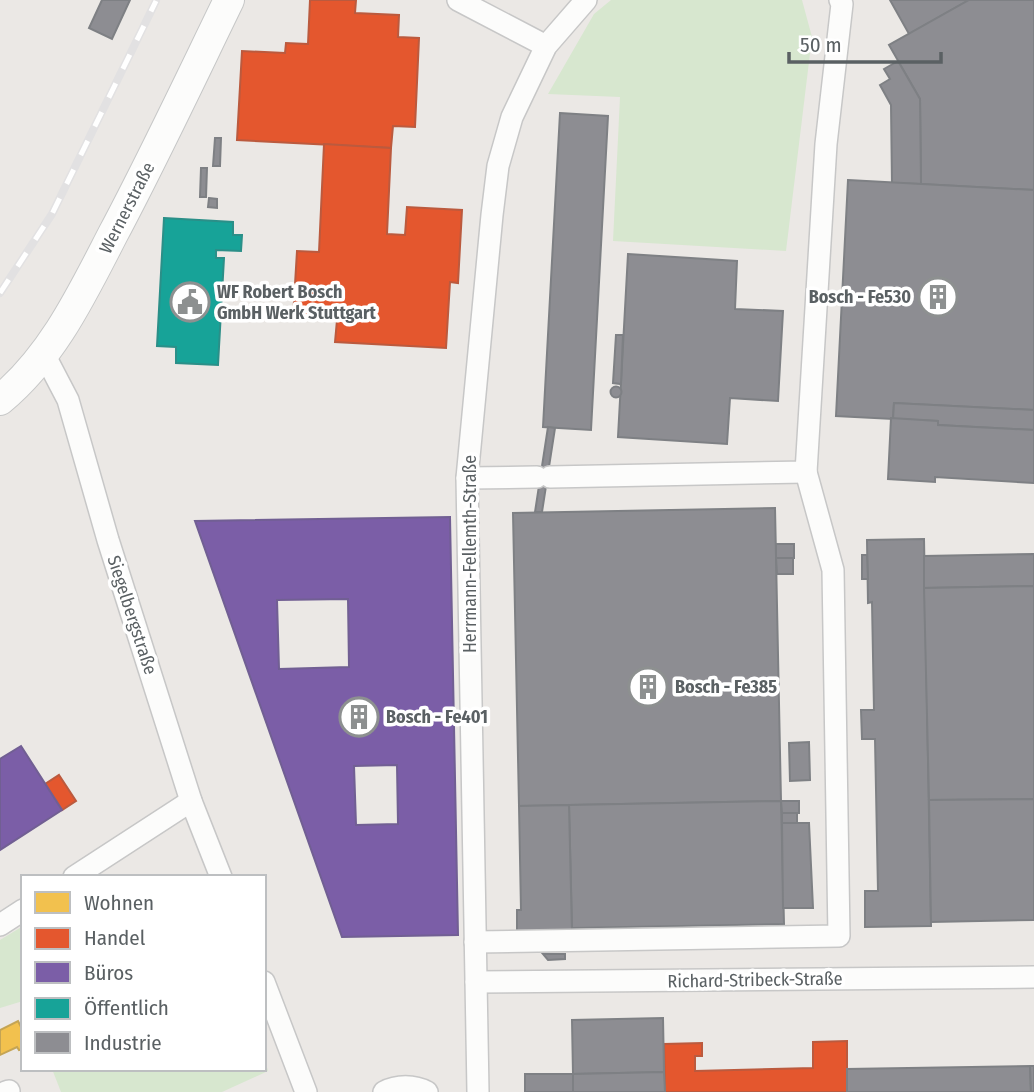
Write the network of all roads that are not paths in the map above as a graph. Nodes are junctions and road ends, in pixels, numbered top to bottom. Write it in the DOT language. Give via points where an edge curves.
graph roads {
  1 [pos="229,0"];
  2 [pos="458,0"];
  3 [pos="586,0"];
  4 [pos="840,0"];
  5 [pos="546,46"];
  6 [pos="44,354"];
  7 [pos="0,400"];
  8 [pos="806,472"];
  9 [pos="467,478"];
  10 [pos="191,801"];
  11 [pos="77,875"];
  12 [pos="220,875"];
  13 [pos="21,911"];
  14 [pos="0,925"];
  15 [pos="475,942"];
  16 [pos="1034,977"];
  17 [pos="476,982"];
  18 [pos="266,987"];
  19 [pos="306,1092"];
  20 [pos="384,1092"];
  21 [pos="427,1092"];
  22 [pos="478,1092"];
  1 -- 6 [label="main road, Wernerstraße" via="149,166 81,296"];
  2 -- 5 [label="street"];
  3 -- 5 [label="street, Herrmann-Fellemth-Straße"];
  4 -- 8 [label="street" via="826,144"];
  5 -- 9 [label="street, Herrmann-Fellemth-Straße" via="512,117 498,166"];
  6 -- 7 [label="main road, Wernerstraße"];
  6 -- 10 [label="street, Siegelbergstraße" via="68,400"];
  8 -- 9 [label="street"];
  8 -- 15 [label="street" via="834,570 839,936"];
  9 -- 15 [label="street, Herrmann-Fellemth-Straße"];
  10 -- 11 [label="street"];
  10 -- 12 [label="street, Siegelbergstraße"];
  13 -- 14 [label="street"];
  15 -- 17 [label="street, Herrmann-Fellemth-Straße"];
  16 -- 17 [label="street, Richard-Stribeck-Straße"];
  17 -- 22 [label="street, Herrmann-Fellemth-Straße"];
  18 -- 19 [label="street"];
  20 -- 21 [label="street" via="417,1087"];
}
